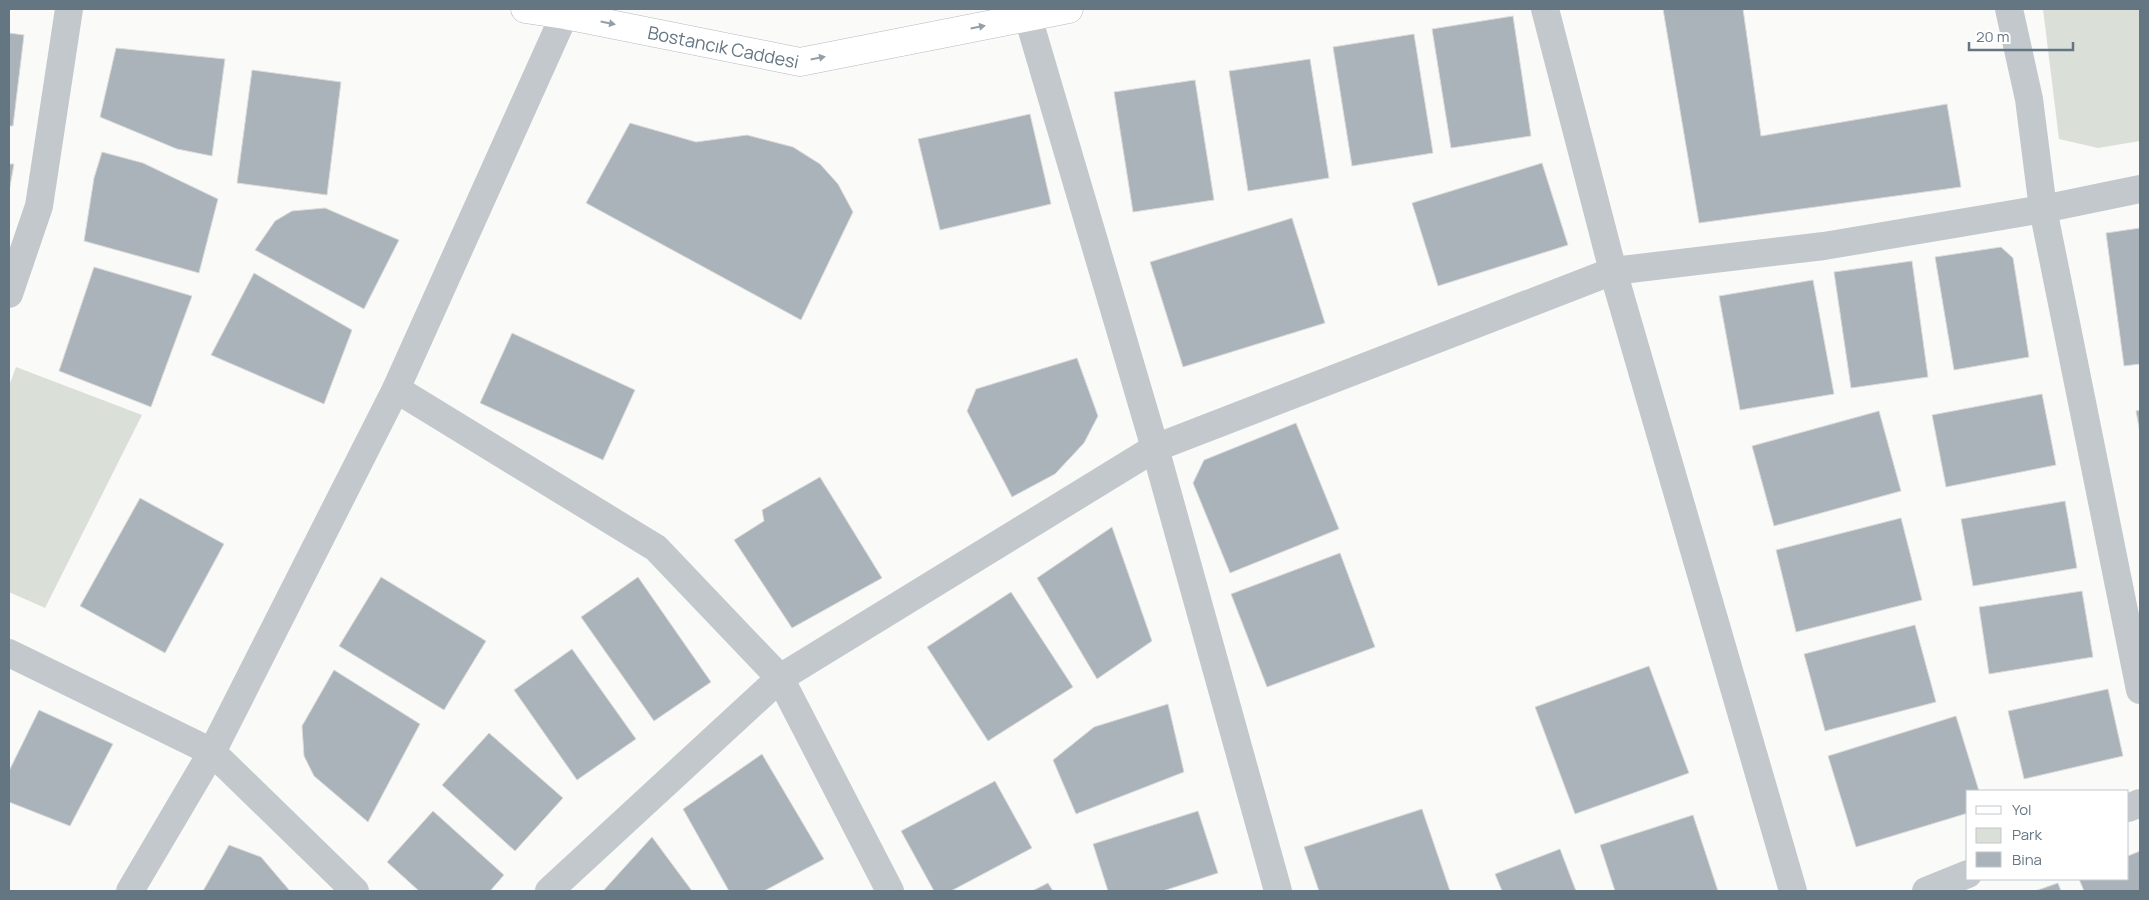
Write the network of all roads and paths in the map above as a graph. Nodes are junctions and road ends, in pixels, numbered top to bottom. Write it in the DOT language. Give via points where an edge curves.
graph roads {
  1 [pos="69,9"];
  2 [pos="525,9"];
  3 [pos="1069,9"];
  4 [pos="1545,9"];
  5 [pos="2009,9"];
  6 [pos="566,12"];
  7 [pos="1028,17"];
  8 [pos="2140,189"];
  9 [pos="2043,209"];
  10 [pos="1613,271"];
  11 [pos="9,294"];
  12 [pos="396,389"];
  13 [pos="1155,448"];
  14 [pos="9,653"];
  15 [pos="780,678"];
  16 [pos="2140,690"];
  17 [pos="212,752"];
  18 [pos="1966,875"];
  19 [pos="130,891"];
  20 [pos="355,891"];
  21 [pos="549,891"];
  22 [pos="890,891"];
  23 [pos="1278,891"];
  24 [pos="1793,891"];
  25 [pos="1926,891"];
  1 -- 11 [label="street" via="39,206"];
  2 -- 6 [label="main road, Bostancık Caddesi"];
  3 -- 7 [label="main road, Bostancık Caddesi"];
  4 -- 10 [label="street"];
  5 -- 9 [label="street" via="2029,99"];
  6 -- 7 [label="main road, Bostancık Caddesi, one-way" via="800,62"];
  6 -- 12 [label="street"];
  7 -- 13 [label="street"];
  8 -- 9 [label="street"];
  9 -- 10 [label="street" via="1824,246"];
  9 -- 16 [label="street"];
  10 -- 13 [label="street"];
  10 -- 24 [label="street"];
  12 -- 15 [label="street" via="656,548"];
  12 -- 17 [label="street"];
  13 -- 15 [label="street"];
  13 -- 23 [label="street"];
  14 -- 17 [label="street"];
  15 -- 21 [label="street"];
  15 -- 22 [label="street"];
  17 -- 19 [label="street"];
  17 -- 20 [label="street"];
  18 -- 25 [label="street"];
}
